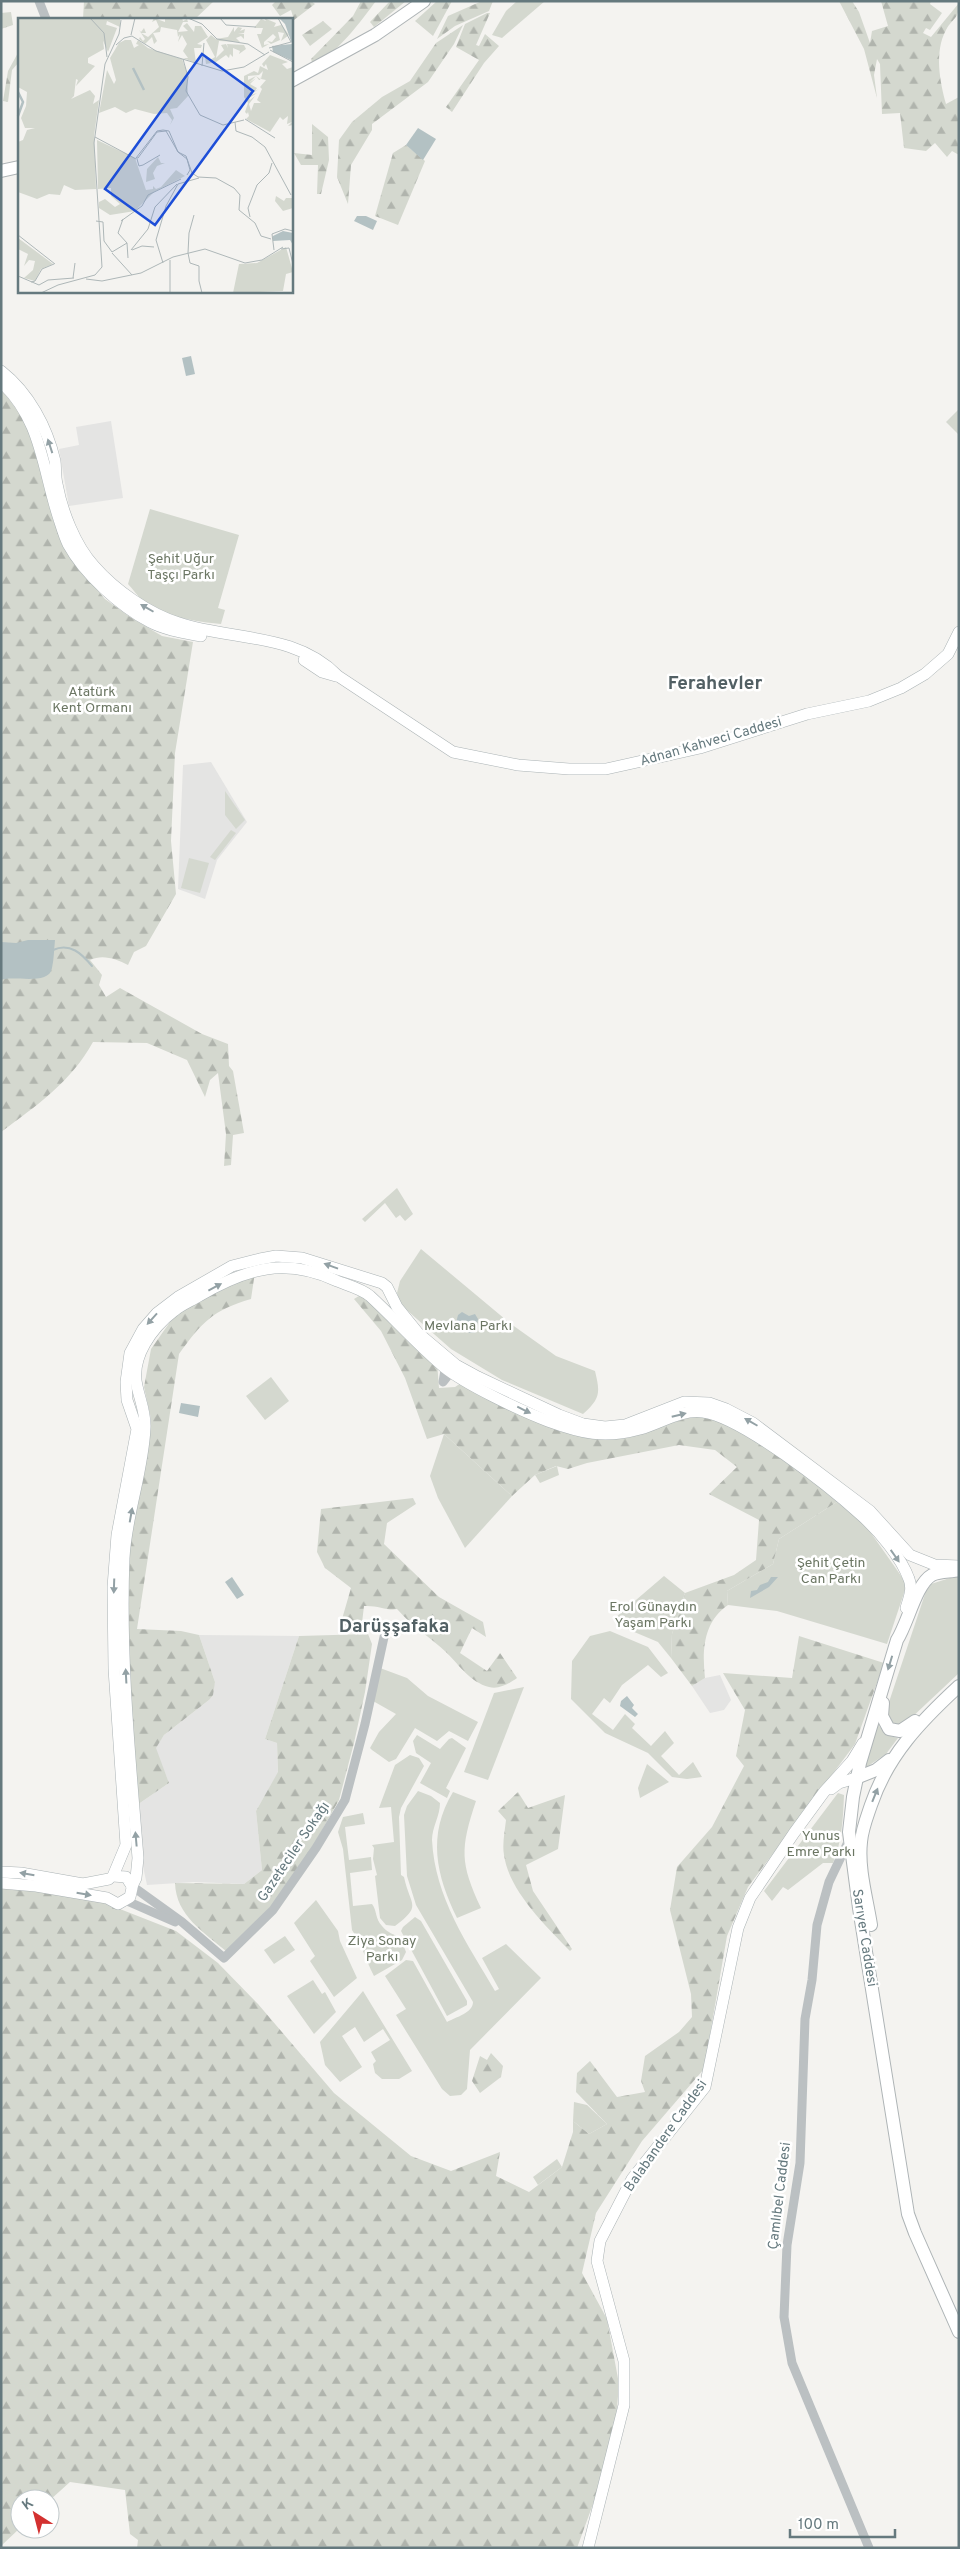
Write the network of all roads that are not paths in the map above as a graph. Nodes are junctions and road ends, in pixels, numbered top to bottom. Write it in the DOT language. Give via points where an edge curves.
graph roads {
  1 [pos="39,1"];
  2 [pos="424,1"];
  3 [pos="46,18"];
  4 [pos="292,80"];
  5 [pos="18,160"];
  6 [pos="1,163"];
  7 [pos="18,167"];
  8 [pos="1,171"];
  9 [pos="1,371"];
  10 [pos="1,382"];
  11 [pos="959,632"];
  12 [pos="338,676"];
  13 [pos="376,1283"];
  14 [pos="389,1293"];
  15 [pos="371,1298"];
  16 [pos="450,1366"];
  17 [pos="464,1379"];
  18 [pos="959,1566"];
  19 [pos="959,1570"];
  20 [pos="386,1628"];
  21 [pos="897,1640"];
  22 [pos="883,1686"];
  23 [pos="959,1686"];
  24 [pos="937,1707"];
  25 [pos="868,1736"];
  26 [pos="896,1752"];
  27 [pos="856,1778"];
  28 [pos="835,1786"];
  29 [pos="853,1797"];
  30 [pos="821,1798"];
  31 [pos="855,1839"];
  32 [pos="852,1855"];
  33 [pos="1,1872"];
  34 [pos="834,1873"];
  35 [pos="111,1878"];
  36 [pos="1,1883"];
  37 [pos="132,1887"];
  38 [pos="107,1898"];
  39 [pos="127,1901"];
  40 [pos="187,1927"];
  41 [pos="909,2194"];
  42 [pos="959,2310"];
  43 [pos="959,2332"];
  44 [pos="588,2548"];
  45 [pos="869,2548"];
  1 -- 3 [label="street"];
  2 -- 4 [label="main road" via="374,35"];
  5 -- 6 [label="main road"];
  7 -- 8 [label="main road"];
  12 -- 9 [label="main road, Adnan Kahveci Caddesi, one-way" via="326,664 289,644 178,623 130,597 94,566 66,515 44,429 28,399"];
  10 -- 12 [label="main road, Adnan Kahveci Caddesi" via="15,395 36,430 68,544 86,569 110,592 152,623 192,634 272,647 293,653 322,672"];
  11 -- 12 [label="main road, Adnan Kahveci Caddesi" via="948,654 925,674 869,701 807,714 692,750 606,769 524,765 453,752"];
  13 -- 14 [label="main road" via="385,1285"];
  13 -- 15 [label="main road" via="370,1289"];
  13 -- 35 [label="main road, one-way" via="302,1258 276,1256 232,1266 191,1289 158,1313 143,1329 130,1353 127,1400 137,1428 118,1536 113,1587 114,1669 126,1844"];
  14 -- 15 [label="main road" via="385,1301 378,1303"];
  14 -- 16 [label="main road" via="407,1321"];
  15 -- 16 [label="main road"];
  37 -- 15 [label="main road, one-way" via="138,1858 124,1648 124,1554 146,1424 135,1380 142,1348 174,1311 246,1272 276,1267 308,1270"];
  16 -- 17 [label="main road"];
  16 -- 17 [label="street" via="443,1382"];
  18 -- 16 [label="main road, one-way" via="935,1565 910,1555 870,1511 753,1422 726,1409 709,1403 684,1402 625,1425 583,1424"];
  17 -- 21 [label="main road, one-way" via="541,1418 582,1433 606,1435 641,1429 673,1416 706,1412 765,1441 861,1516 894,1554 911,1586"];
  19 -- 21 [label="main road, Sarıyer Caddesi" via="932,1575 923,1584"];
  20 -- 40 [label="street, Gazeteciler Sokağı" via="345,1800 316,1848 273,1910 224,1958"];
  21 -- 22 [label="main road, Sarıyer Caddesi, one-way"];
  22 -- 24 [label="main road" via="882,1716 886,1726 894,1731 906,1729"];
  22 -- 25 [label="main road, Sarıyer Caddesi"];
  23 -- 24 [label="main road, Sarıyer Caddesi"];
  24 -- 26 [label="main road, Sarıyer Caddesi"];
  25 -- 27 [label="main road, Sarıyer Caddesi"];
  25 -- 30 [label="main road"];
  26 -- 27 [label="main road" via="876,1770"];
  31 -- 26 [label="main road, Sarıyer Caddesi, one-way"];
  27 -- 28 [label="main road"];
  27 -- 29 [label="main road, Sarıyer Caddesi"];
  28 -- 29 [label="main road"];
  28 -- 30 [label="main road"];
  29 -- 31 [label="main road, Sarıyer Caddesi"];
  30 -- 44 [label="main road, Balabandere Caddesi" via="768,1871 744,1911 705,2087 632,2179 600,2241 597,2261 624,2361 624,2405"];
  31 -- 32 [label="main road"];
  31 -- 34 [label="street, Çamlıbel Caddesi"];
  31 -- 41 [label="main road, Sarıyer Caddesi"];
  32 -- 34 [label="street"];
  32 -- 41 [label="main road, Sarıyer Caddesi"];
  35 -- 33 [label="main road, one-way" via="83,1884"];
  34 -- 45 [label="street, Çamlıbel Caddesi" via="817,1925 805,2019 800,2163 787,2245 784,2317 792,2363"];
  35 -- 37 [label="main road" via="126,1877"];
  35 -- 38 [label="main road" via="104,1890"];
  36 -- 38 [label="main road, one-way"];
  37 -- 39 [label="main road"];
  37 -- 40 [label="street"];
  38 -- 39 [label="main road" via="118,1904"];
  39 -- 40 [label="street"];
  41 -- 42 [label="main road, Sarıyer Caddesi"];
  41 -- 43 [label="main road, Sarıyer Caddesi" via="915,2233"];
}
